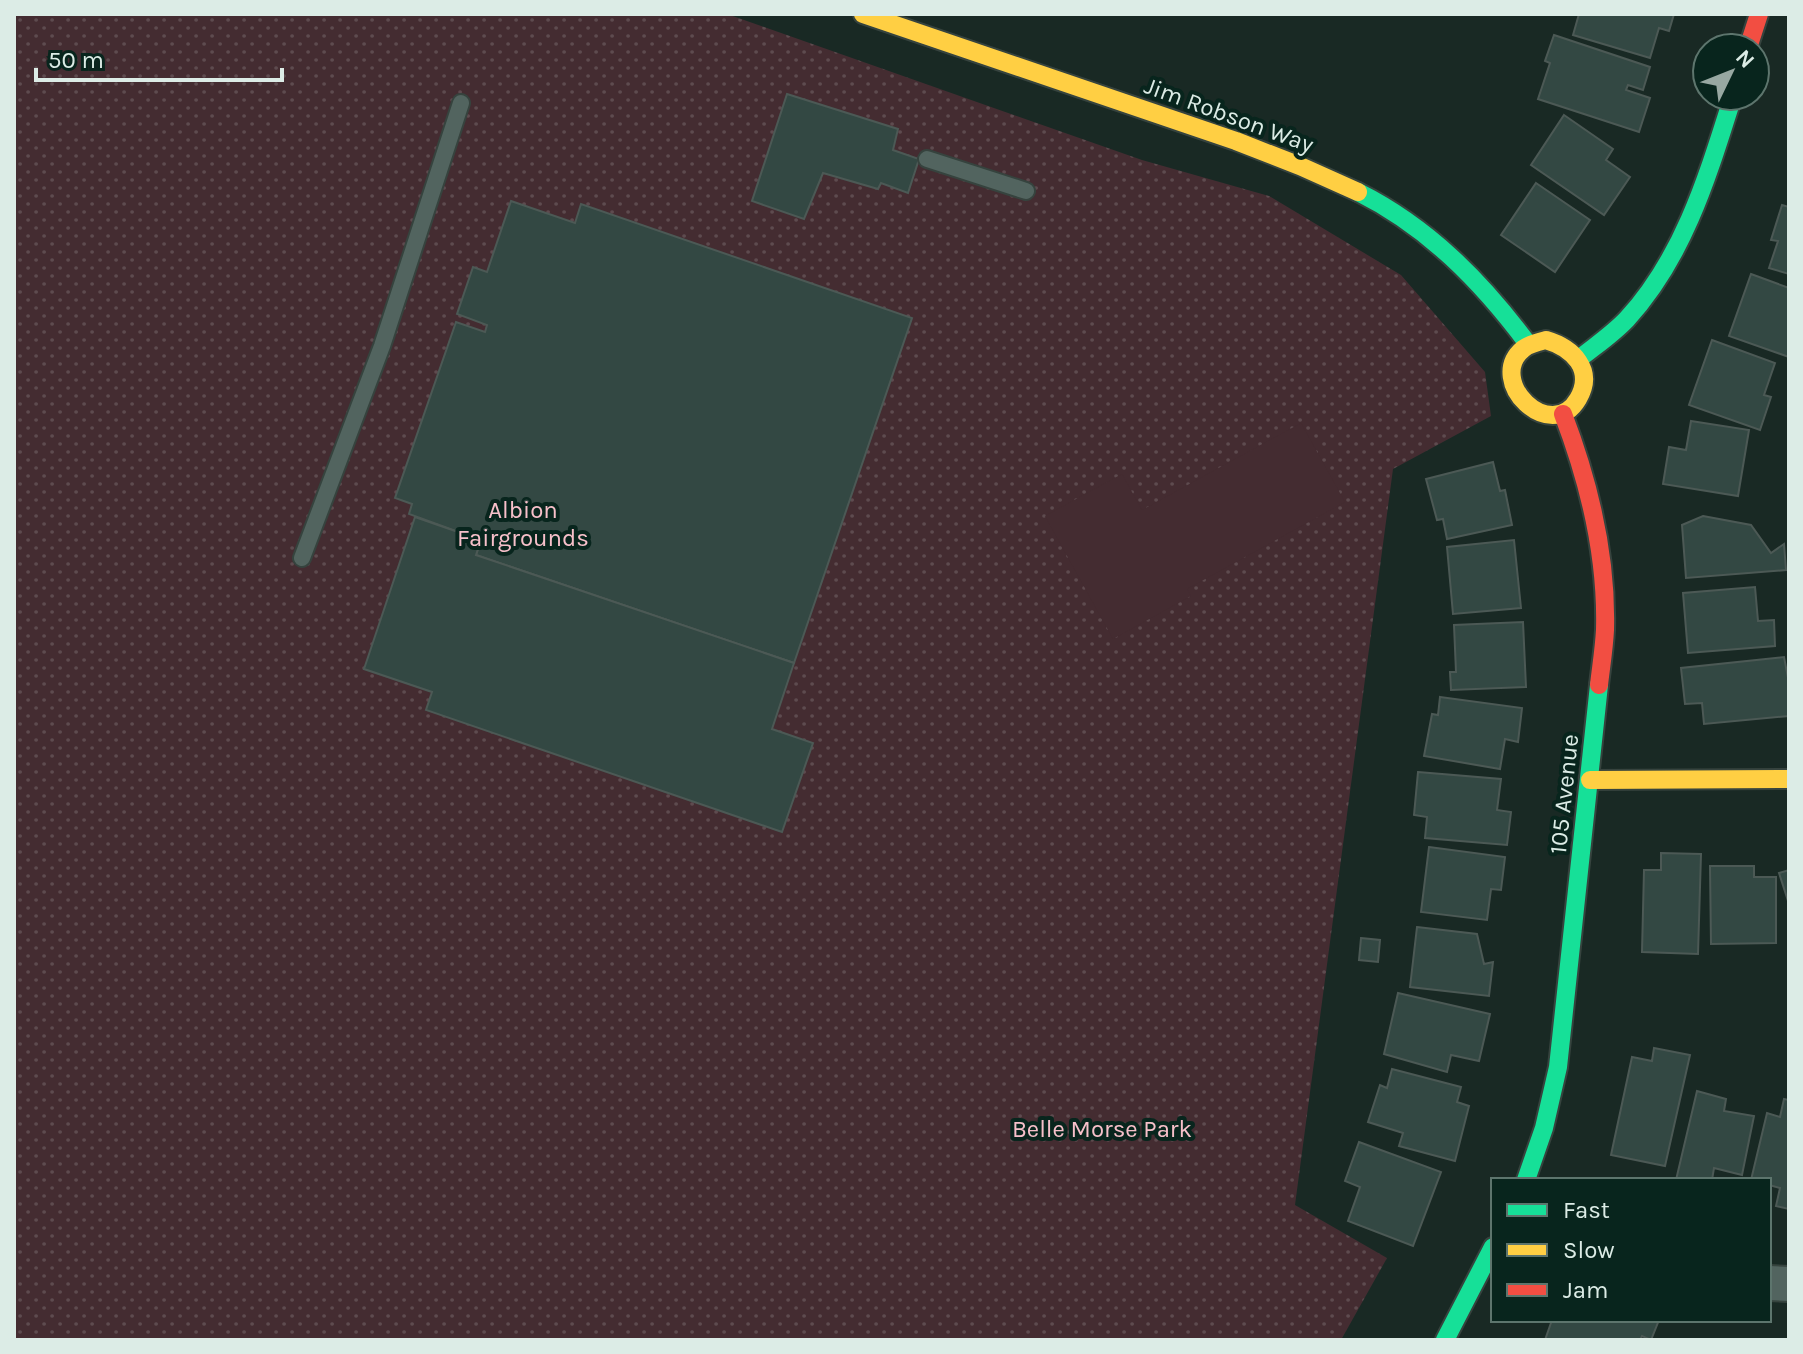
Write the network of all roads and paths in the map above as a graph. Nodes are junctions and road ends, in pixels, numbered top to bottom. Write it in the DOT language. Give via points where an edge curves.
graph roads {
  1 [pos="863,14"];
  2 [pos="461,103"];
  3 [pos="1728,112"];
  4 [pos="927,159"];
  5 [pos="1026,191"];
  6 [pos="1528,344"];
  7 [pos="1579,359"];
  8 [pos="1563,414"];
  9 [pos="302,558"];
  10 [pos="1789,779"];
  11 [pos="1590,780"];
  12 [pos="1527,1178"];
  13 [pos="1491,1251"];
  14 [pos="1445,1340"];
  1 -- 6 [label="street, Jim Robson Way" via="1246,145 1350,188 1420,230 1462,265"];
  2 -- 9 [label="lane" via="382,346"];
  3 -- 7 [label="street" via="1696,207 1669,257 1630,316"];
  4 -- 5 [label="lane"];
  6 -- 7 [label="street" via="1555,342"];
  6 -- 8 [label="street" via="1514,357 1511,370 1520,400 1544,415"];
  7 -- 8 [label="street" via="1582,391"];
  8 -- 11 [label="street, 105 Avenue" via="1589,493 1603,583 1604,650"];
  10 -- 11 [label="street"];
  11 -- 12 [label="street, 105 Avenue" via="1558,1067"];
  13 -- 14 [label="street"];
}
